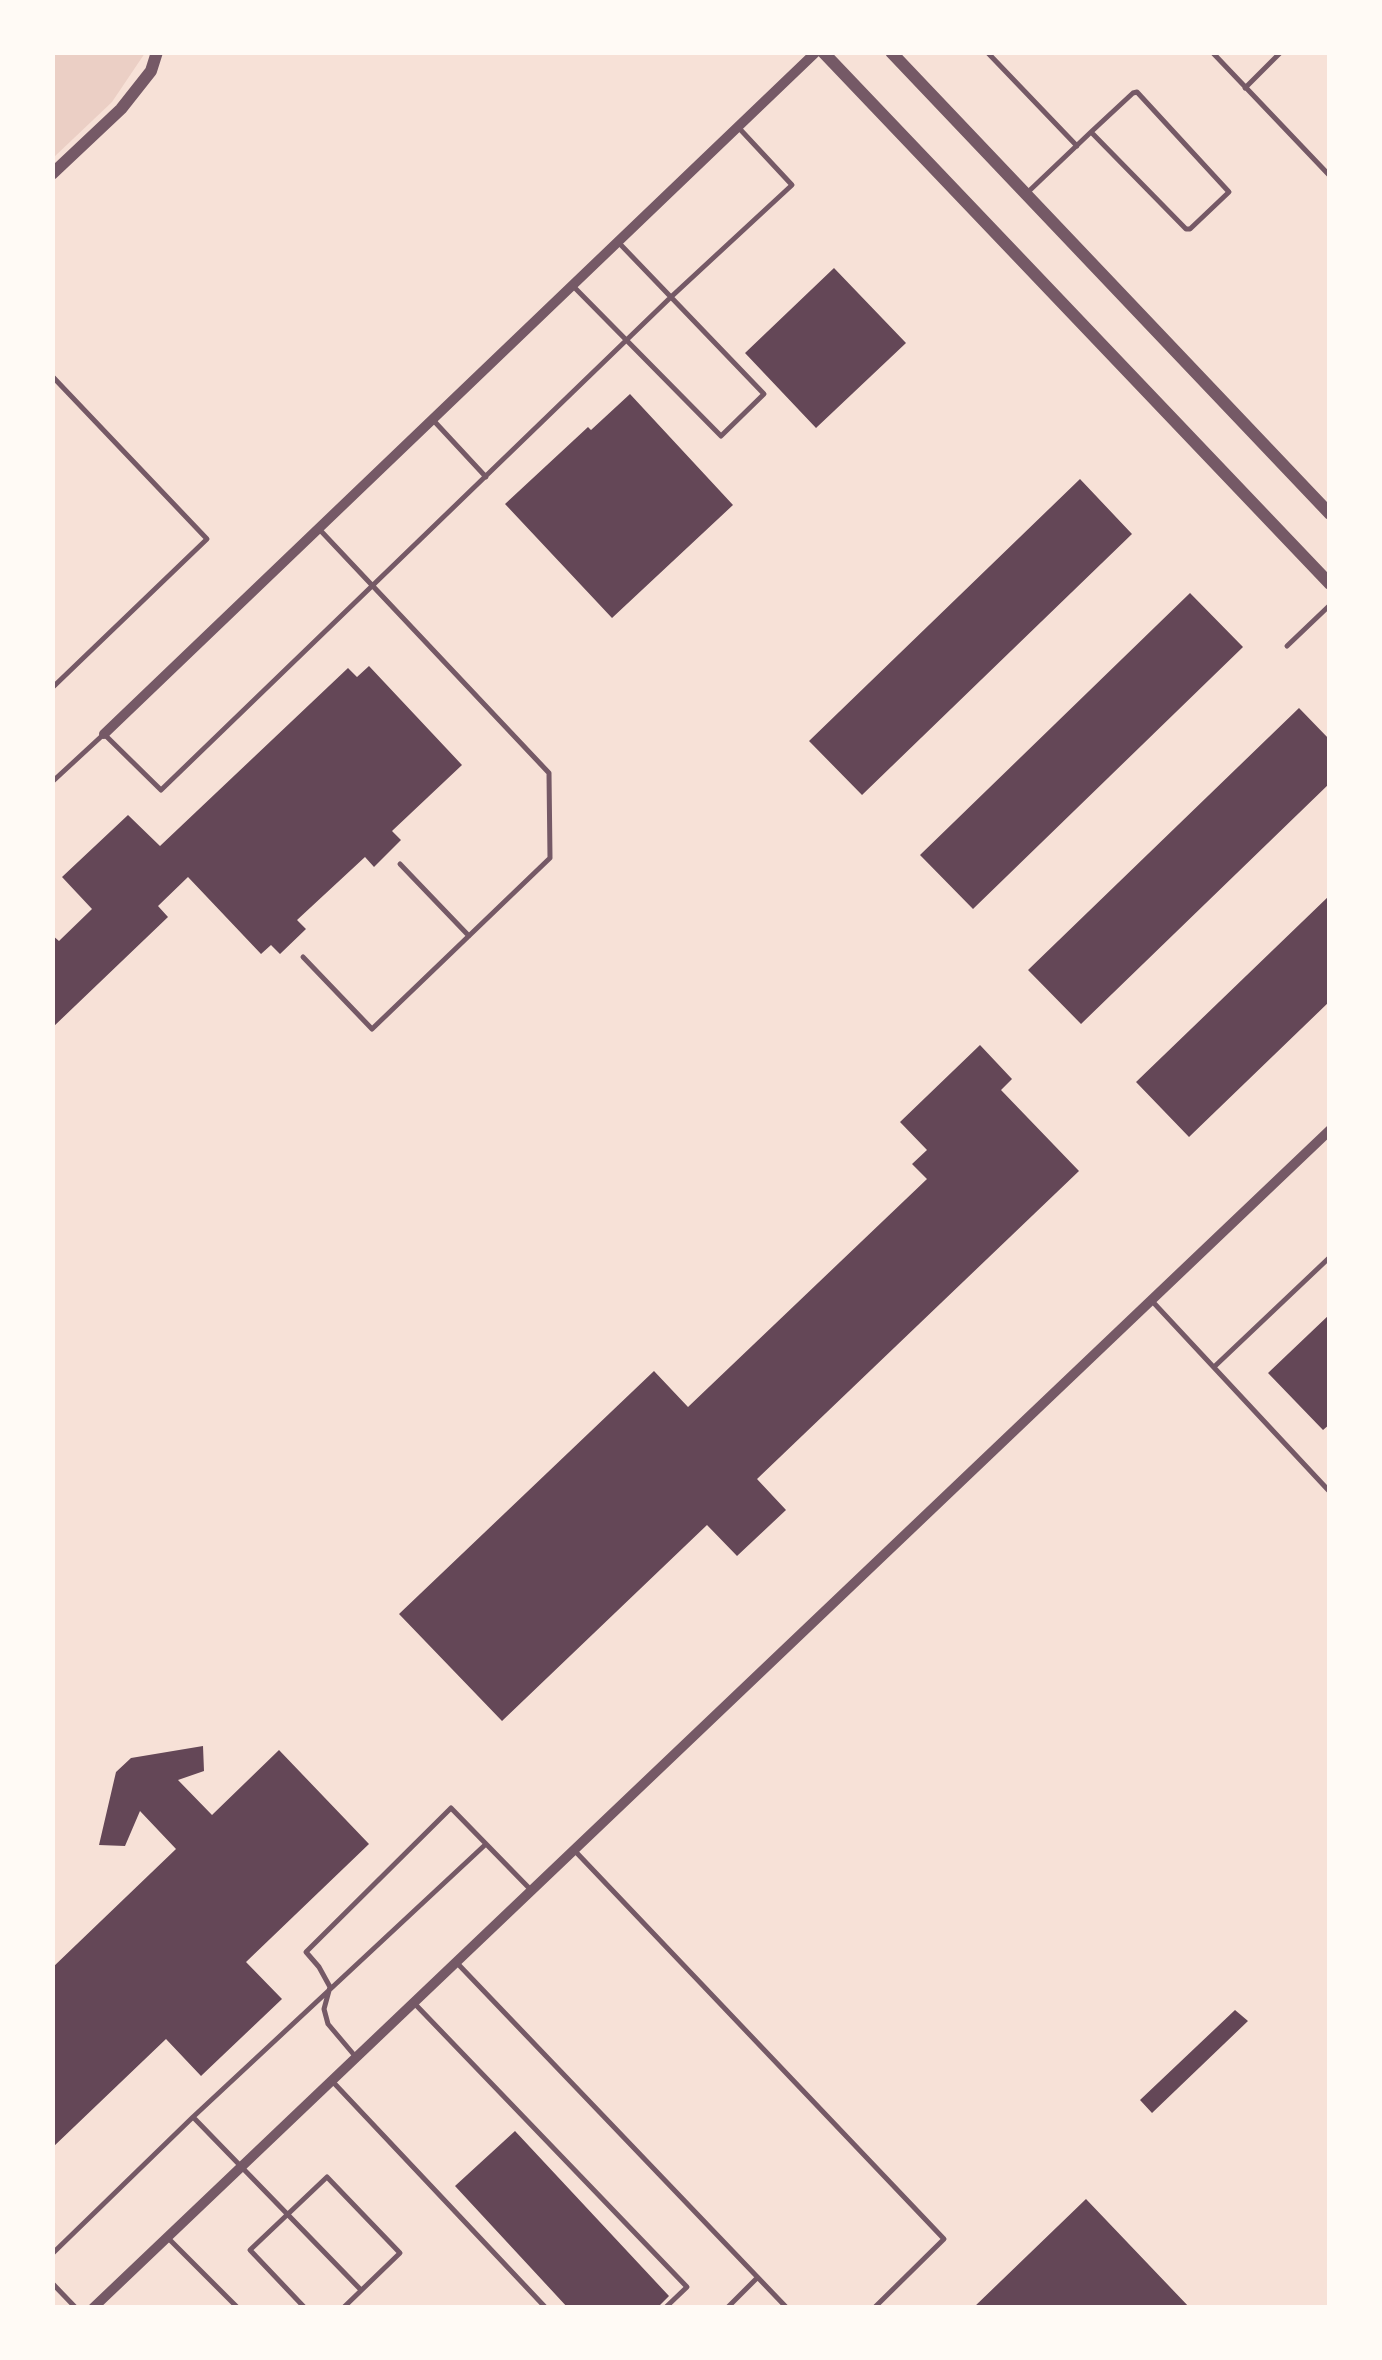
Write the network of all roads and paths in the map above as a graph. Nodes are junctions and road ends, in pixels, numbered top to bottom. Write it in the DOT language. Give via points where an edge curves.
graph roads {
  1 [pos="158,52"];
  2 [pos="820,52"];
  3 [pos="891,52"];
  4 [pos="987,52"];
  5 [pos="1212,52"];
  6 [pos="1281,52"];
  7 [pos="1245,88"];
  8 [pos="738,127"];
  9 [pos="1090,132"];
  10 [pos="1077,146"];
  11 [pos="52,174"];
  12 [pos="1330,176"];
  13 [pos="1026,194"];
  14 [pos="618,242"];
  15 [pos="572,286"];
  16 [pos="671,297"];
  17 [pos="627,340"];
  18 [pos="52,376"];
  19 [pos="432,419"];
  20 [pos="486,477"];
  21 [pos="1330,514"];
  22 [pos="318,528"];
  23 [pos="1330,584"];
  24 [pos="374,585"];
  25 [pos="1330,605"];
  26 [pos="1288,646"];
  27 [pos="52,688"];
  28 [pos="104,734"];
  29 [pos="52,782"];
  30 [pos="400,864"];
  31 [pos="469,936"];
  32 [pos="303,957"];
  33 [pos="1330,1130"];
  34 [pos="1330,1256"];
  35 [pos="1150,1298"];
  36 [pos="1214,1368"];
  37 [pos="1328,1488"];
  38 [pos="486,1844"];
  39 [pos="573,1848"];
  40 [pos="530,1889"];
  41 [pos="456,1960"];
  42 [pos="330,1987"];
  43 [pos="412,2002"];
  44 [pos="355,2056"];
  45 [pos="331,2080"];
  46 [pos="193,2116"];
  47 [pos="240,2166"];
  48 [pos="287,2214"];
  49 [pos="166,2236"];
  50 [pos="52,2254"];
  51 [pos="758,2278"];
  52 [pos="52,2283"];
  53 [pos="361,2290"];
  54 [pos="76,2308"];
  55 [pos="93,2308"];
  56 [pos="238,2308"];
  57 [pos="305,2308"];
  58 [pos="343,2308"];
  59 [pos="546,2308"];
  60 [pos="665,2308"];
  61 [pos="727,2308"];
  62 [pos="787,2308"];
  63 [pos="874,2308"];
  1 -- 11 [label="street" via="121,108"];
  2 -- 8 [label="street"];
  2 -- 23 [label="street"];
  3 -- 13 [label="street"];
  4 -- 10 [label="lane"];
  5 -- 7 [label="lane"];
  6 -- 7 [label="lane"];
  7 -- 12 [label="lane"];
  8 -- 14 [label="street"];
  8 -- 16 [label="lane" via="792,185"];
  9 -- 9 [label="lane" via="1138,92 1229,192 1186,228"];
  9 -- 10 [label="lane"];
  10 -- 13 [label="lane"];
  13 -- 21 [label="street"];
  14 -- 15 [label="street"];
  14 -- 16 [label="lane"];
  15 -- 17 [label="lane"];
  15 -- 19 [label="street"];
  16 -- 17 [label="lane"];
  16 -- 17 [label="lane" via="764,394 721,436"];
  17 -- 20 [label="lane"];
  18 -- 27 [label="lane" via="207,539"];
  19 -- 20 [label="lane"];
  19 -- 22 [label="street"];
  20 -- 24 [label="lane"];
  22 -- 24 [label="lane"];
  22 -- 28 [label="street"];
  24 -- 28 [label="lane" via="161,790"];
  24 -- 31 [label="lane" via="550,773 550,858"];
  25 -- 26 [label="lane"];
  28 -- 29 [label="lane"];
  30 -- 31 [label="lane"];
  31 -- 32 [label="lane" via="372,1030"];
  33 -- 35 [label="street"];
  34 -- 36 [label="lane"];
  35 -- 36 [label="lane"];
  35 -- 39 [label="street"];
  36 -- 37 [label="lane"];
  38 -- 40 [label="lane"];
  38 -- 42 [label="lane"];
  38 -- 42 [label="lane" via="451,1808 306,1952"];
  39 -- 40 [label="street"];
  39 -- 63 [label="lane" via="944,2239"];
  40 -- 41 [label="street"];
  41 -- 43 [label="street"];
  41 -- 51 [label="lane"];
  42 -- 44 [label="lane" via="328,2024"];
  42 -- 46 [label="lane"];
  43 -- 44 [label="street"];
  43 -- 60 [label="lane" via="687,2287"];
  44 -- 45 [label="street"];
  45 -- 47 [label="street"];
  45 -- 59 [label="lane"];
  46 -- 47 [label="lane"];
  46 -- 50 [label="lane"];
  47 -- 48 [label="lane"];
  47 -- 49 [label="street"];
  48 -- 53 [label="lane"];
  48 -- 53 [label="lane" via="327,2177 400,2253"];
  48 -- 57 [label="lane" via="250,2250"];
  49 -- 55 [label="street"];
  49 -- 56 [label="lane"];
  51 -- 61 [label="lane"];
  51 -- 62 [label="lane"];
  52 -- 54 [label="lane"];
  53 -- 58 [label="lane"];
}
